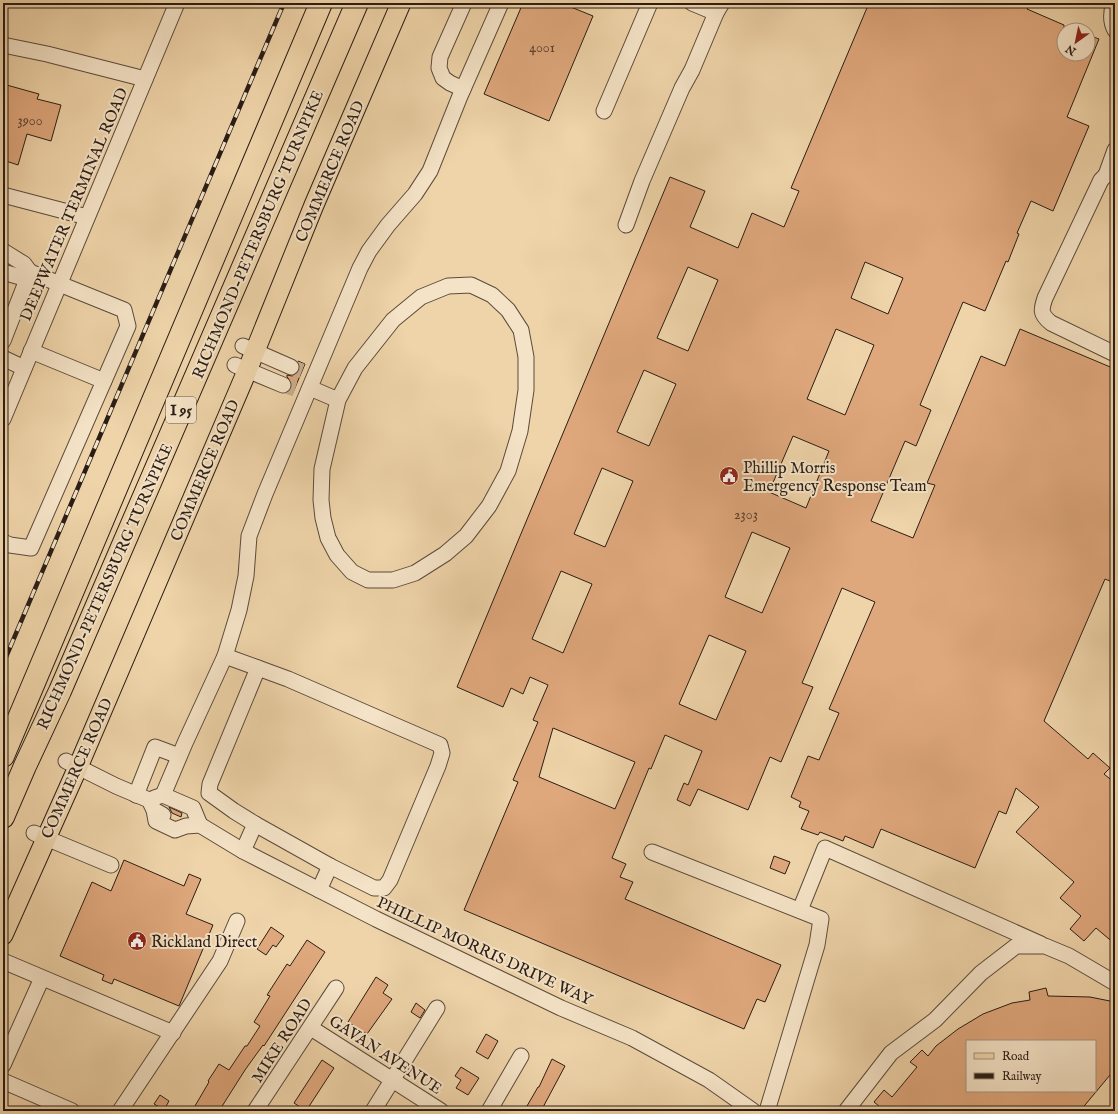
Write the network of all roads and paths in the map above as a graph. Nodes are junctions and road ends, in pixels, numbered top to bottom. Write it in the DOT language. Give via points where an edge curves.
graph roads {
  1 [pos="177,3"];
  2 [pos="322,3"];
  3 [pos="357,3"];
  4 [pos="387,3"];
  5 [pos="401,3"];
  6 [pos="464,3"];
  7 [pos="501,3"];
  8 [pos="650,3"];
  9 [pos="692,3"];
  10 [pos="1114,3"];
  11 [pos="719,8"];
  12 [pos="1115,30"];
  13 [pos="3,45"];
  14 [pos="145,79"];
  15 [pos="463,89"];
  16 [pos="604,112"];
  17 [pos="1115,150"];
  18 [pos="1110,174"];
  19 [pos="3,195"];
  20 [pos="87,218"];
  21 [pos="626,225"];
  22 [pos="3,251"];
  23 [pos="3,272"];
  24 [pos="29,276"];
  25 [pos="60,283"];
  26 [pos="3,341"];
  27 [pos="249,349"];
  28 [pos="31,351"];
  29 [pos="1115,354"];
  30 [pos="3,358"];
  31 [pos="24,368"];
  32 [pos="241,368"];
  33 [pos="104,381"];
  34 [pos="300,381"];
  35 [pos="338,400"];
  36 [pos="3,419"];
  37 [pos="3,542"];
  38 [pos="225,656"];
  39 [pos="258,668"];
  40 [pos="3,756"];
  41 [pos="179,756"];
  42 [pos="72,764"];
  43 [pos="151,800"];
  44 [pos="3,817"];
  45 [pos="255,824"];
  46 [pos="40,835"];
  47 [pos="243,851"];
  48 [pos="652,852"];
  49 [pos="111,865"];
  50 [pos="330,866"];
  51 [pos="319,890"];
  52 [pos="3,907"];
  53 [pos="800,910"];
  54 [pos="237,921"];
  55 [pos="3,935"];
  56 [pos="1045,946"];
  57 [pos="3,961"];
  58 [pos="42,978"];
  59 [pos="1115,983"];
  60 [pos="336,988"];
  61 [pos="438,1008"];
  62 [pos="311,1028"];
  63 [pos="173,1033"];
  64 [pos="520,1056"];
  65 [pos="3,1065"];
  66 [pos="393,1080"];
  67 [pos="3,1081"];
  68 [pos="72,1111"];
  69 [pos="120,1111"];
  70 [pos="255,1111"];
  71 [pos="373,1111"];
  72 [pos="441,1111"];
  73 [pos="490,1111"];
  74 [pos="753,1111"];
  75 [pos="766,1111"];
  76 [pos="846,1111"];
  1 -- 14 [label="street, DEEPWATER TERMINAL ROAD"];
  2 -- 40 [label="highway, RICHMOND-PETERSBURG TURNPIKE / I 95"];
  3 -- 44 [label="highway, RICHMOND-PETERSBURG TURNPIKE / I 95" via="60,691"];
  4 -- 27 [label="main road, COMMERCE ROAD" via="327,143"];
  5 -- 27 [label="main road, COMMERCE ROAD"];
  6 -- 15 [label="street" via="440,57 439,68 443,78"];
  7 -- 15 [label="street"];
  8 -- 16 [label="street"];
  9 -- 11 [label="street"];
  10 -- 12 [label="street" via="1111,10"];
  11 -- 21 [label="street" via="660,138"];
  13 -- 14 [label="street"];
  14 -- 20 [label="street, DEEPWATER TERMINAL ROAD"];
  15 -- 34 [label="street" via="430,170 415,194 369,251"];
  17 -- 18 [label="street"];
  18 -- 29 [label="street" via="1102,180 1042,309 1044,317 1051,323"];
  19 -- 20 [label="street"];
  20 -- 25 [label="street, DEEPWATER TERMINAL ROAD"];
  22 -- 24 [label="street" via="24,264"];
  23 -- 24 [label="street"];
  24 -- 25 [label="street"];
  24 -- 26 [label="street"];
  25 -- 28 [label="street, DEEPWATER TERMINAL ROAD"];
  25 -- 33 [label="street" via="124,310 128,326"];
  27 -- 32 [label="main road, COMMERCE ROAD"];
  27 -- 34 [label="street"];
  28 -- 31 [label="street, DEEPWATER TERMINAL ROAD"];
  28 -- 33 [label="street"];
  30 -- 31 [label="street"];
  31 -- 36 [label="street, DEEPWATER TERMINAL ROAD"];
  32 -- 34 [label="street"];
  32 -- 42 [label="main road, COMMERCE ROAD"];
  33 -- 37 [label="street" via="31,548"];
  34 -- 35 [label="street"];
  34 -- 38 [label="street" via="265,494 249,536 246,576"];
  35 -- 35 [label="street" via="322,469 321,500 328,538 336,555 352,572 368,580 393,580 415,573 445,554 466,536 489,506 508,471 520,431 526,390 526,358 521,330 508,310 492,295 471,284 448,286 421,297 393,320 355,368"];
  38 -- 39 [label="street"];
  38 -- 41 [label="street"];
  39 -- 45 [label="street" via="210,784 209,793"];
  39 -- 50 [label="street" via="440,745 442,753 438,766 390,880 384,888 374,888"];
  41 -- 43 [label="street"];
  41 -- 43 [label="street" via="155,747"];
  42 -- 43 [label="street, PHILLIP MORRIS DRIVE WAY"];
  42 -- 46 [label="main road, COMMERCE ROAD"];
  43 -- 47 [label="street, PHILLIP MORRIS DRIVE WAY"];
  45 -- 47 [label="street"];
  45 -- 50 [label="street"];
  46 -- 49 [label="street"];
  46 -- 52 [label="main road, COMMERCE ROAD"];
  46 -- 55 [label="main road, COMMERCE ROAD"];
  47 -- 51 [label="street, PHILLIP MORRIS DRIVE WAY"];
  48 -- 53 [label="street"];
  50 -- 51 [label="street"];
  51 -- 74 [label="street, PHILLIP MORRIS DRIVE WAY" via="554,1004 632,1038 709,1080"];
  53 -- 56 [label="street" via="825,848"];
  53 -- 75 [label="street" via="821,919 817,945"];
  54 -- 63 [label="street" via="220,961"];
  56 -- 59 [label="street" via="1069,956"];
  56 -- 76 [label="street" via="1016,946 981,973 935,1020 891,1053"];
  57 -- 58 [label="street"];
  58 -- 63 [label="street"];
  58 -- 65 [label="street"];
  60 -- 62 [label="street, MIKE ROAD"];
  61 -- 66 [label="street"];
  62 -- 66 [label="street, GAVAN AVENUE"];
  62 -- 70 [label="street, MIKE ROAD"];
  63 -- 69 [label="street"];
  64 -- 73 [label="street"];
  66 -- 71 [label="street"];
  66 -- 72 [label="street, GAVAN AVENUE"];
  67 -- 68 [label="street"];
}
